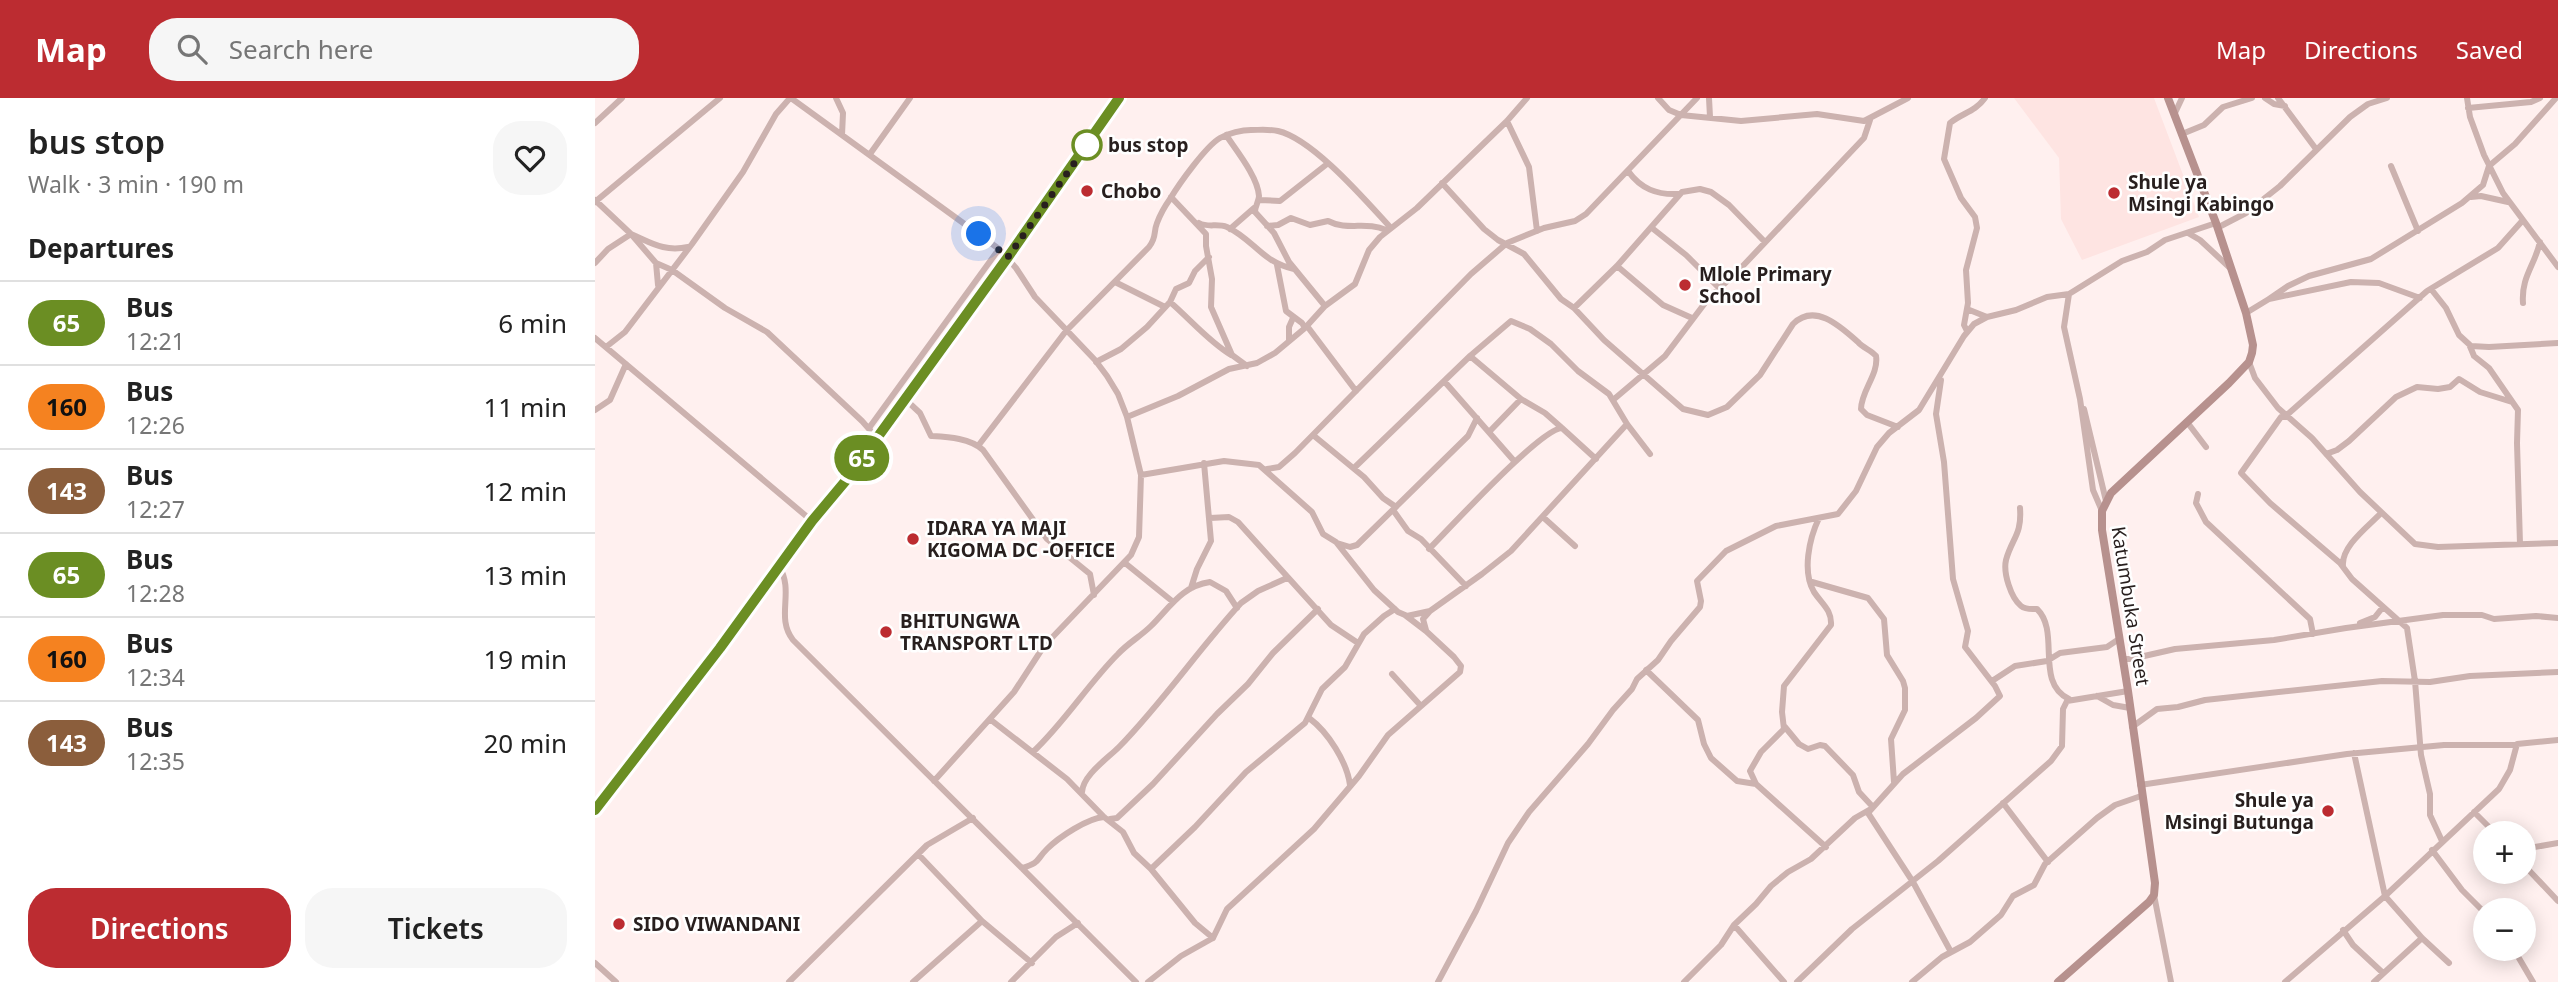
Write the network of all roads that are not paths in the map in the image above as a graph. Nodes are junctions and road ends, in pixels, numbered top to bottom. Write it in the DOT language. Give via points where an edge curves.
graph roads {
  1 [pos="622,98"];
  2 [pos="720,98"];
  3 [pos="790,98"];
  4 [pos="836,98"];
  5 [pos="910,98"];
  6 [pos="1119,98"];
  7 [pos="1527,98"];
  8 [pos="1658,98"];
  9 [pos="1697,98"];
  10 [pos="1709,98"];
  11 [pos="1908,98"];
  12 [pos="1985,98"];
  13 [pos="2168,98"];
  14 [pos="2182,98"];
  15 [pos="2252,98"];
  16 [pos="2265,98"];
  17 [pos="2278,98"];
  18 [pos="2375,98"];
  19 [pos="2387,98"];
  20 [pos="2466,98"];
  21 [pos="2540,98"];
  22 [pos="2556,98"];
  23 [pos="2365,104"];
  24 [pos="2285,106"];
  25 [pos="2468,108"];
  26 [pos="1681,115"];
  27 [pos="2174,115"];
  28 [pos="1710,117"];
  29 [pos="1870,120"];
  30 [pos="1507,121"];
  31 [pos="595,124"];
  32 [pos="2182,134"];
  33 [pos="842,135"];
  34 [pos="1226,135"];
  35 [pos="2316,149"];
  36 [pos="870,154"];
  37 [pos="1327,164"];
  38 [pos="2391,166"];
  39 [pos="2489,166"];
  40 [pos="1628,172"];
  41 [pos="1442,183"];
  42 [pos="1678,194"];
  43 [pos="1171,197"];
  44 [pos="2466,199"];
  45 [pos="1259,200"];
  46 [pos="595,201"];
  47 [pos="2508,202"];
  48 [pos="1254,208"];
  49 [pos="2523,219"];
  50 [pos="1194,221"];
  51 [pos="1267,226"];
  52 [pos="2216,226"];
  53 [pos="1652,228"];
  54 [pos="1230,229"];
  55 [pos="1388,229"];
  56 [pos="2418,230"];
  57 [pos="1537,231"];
  58 [pos="2188,233"];
  59 [pos="631,234"];
  60 [pos="1764,241"];
  61 [pos="2539,242"];
  62 [pos="1507,243"];
  63 [pos="689,247"];
  64 [pos="999,249"];
  65 [pos="1008,257"];
  66 [pos="1209,257"];
  67 [pos="595,263"];
  68 [pos="656,263"];
  69 [pos="1277,265"];
  70 [pos="1617,267"];
  71 [pos="2229,267"];
  72 [pos="2558,267"];
  73 [pos="1294,269"];
  74 [pos="672,270"];
  75 [pos="1115,282"];
  76 [pos="658,286"];
  77 [pos="1720,288"];
  78 [pos="2431,289"];
  79 [pos="2069,294"];
  80 [pos="2420,298"];
  81 [pos="2269,299"];
  82 [pos="2523,303"];
  83 [pos="1167,305"];
  84 [pos="1325,306"];
  85 [pos="1574,308"];
  86 [pos="1967,309"];
  87 [pos="2246,313"];
  88 [pos="1987,317"];
  89 [pos="1293,318"];
  90 [pos="1692,318"];
  91 [pos="1306,327"];
  92 [pos="1066,331"];
  93 [pos="1967,331"];
  94 [pos="595,338"];
  95 [pos="1289,341"];
  96 [pos="2558,343"];
  97 [pos="2469,344"];
  98 [pos="606,347"];
  99 [pos="1232,355"];
  100 [pos="1469,356"];
  101 [pos="1096,362"];
  102 [pos="2249,362"];
  103 [pos="626,364"];
  104 [pos="1247,366"];
  105 [pos="1643,374"];
  106 [pos="1941,376"];
  107 [pos="1444,381"];
  108 [pos="1356,391"];
  109 [pos="904,398"];
  110 [pos="1521,399"];
  111 [pos="1613,400"];
  112 [pos="2512,402"];
  113 [pos="595,410"];
  114 [pos="1127,417"];
  115 [pos="2288,417"];
  116 [pos="1478,418"];
  117 [pos="2187,422"];
  118 [pos="1627,424"];
  119 [pos="1898,427"];
  120 [pos="869,428"];
  121 [pos="1562,428"];
  122 [pos="1490,431"];
  123 [pos="1313,435"];
  124 [pos="877,438"];
  125 [pos="978,446"];
  126 [pos="2206,447"];
  127 [pos="1650,454"];
  128 [pos="2326,454"];
  129 [pos="1596,459"];
  130 [pos="1515,462"];
  131 [pos="1204,464"];
  132 [pos="1354,468"];
  133 [pos="1267,469"];
  134 [pos="1141,475"];
  135 [pos="2198,494"];
  136 [pos="2106,501"];
  137 [pos="1395,508"];
  138 [pos="2020,508"];
  139 [pos="2102,511"];
  140 [pos="2381,513"];
  141 [pos="1210,518"];
  142 [pos="1544,518"];
  143 [pos="1819,518"];
  144 [pos="812,521"];
  145 [pos="1336,542"];
  146 [pos="2558,543"];
  147 [pos="2520,544"];
  148 [pos="1357,545"];
  149 [pos="1575,546"];
  150 [pos="1429,549"];
  151 [pos="1125,563"];
  152 [pos="1352,563"];
  153 [pos="779,566"];
  154 [pos="2344,568"];
  155 [pos="1287,578"];
  156 [pos="1812,582"];
  157 [pos="1466,586"];
  158 [pos="1191,588"];
  159 [pos="1094,595"];
  160 [pos="1172,601"];
  161 [pos="2383,607"];
  162 [pos="1237,608"];
  163 [pos="1318,609"];
  164 [pos="1395,609"];
  165 [pos="1430,611"];
  166 [pos="1407,616"];
  167 [pos="2558,618"];
  168 [pos="2399,621"];
  169 [pos="2346,628"];
  170 [pos="1426,631"];
  171 [pos="2313,634"];
  172 [pos="2119,639"];
  173 [pos="1358,643"];
  174 [pos="2122,659"];
  175 [pos="2048,661"];
  176 [pos="1646,670"];
  177 [pos="2558,672"];
  178 [pos="1392,674"];
  179 [pos="1992,681"];
  180 [pos="2415,681"];
  181 [pos="2128,691"];
  182 [pos="2097,696"];
  183 [pos="2069,699"];
  184 [pos="1421,706"];
  185 [pos="2130,708"];
  186 [pos="1309,718"];
  187 [pos="991,720"];
  188 [pos="1785,727"];
  189 [pos="2132,727"];
  190 [pos="2558,740"];
  191 [pos="2516,745"];
  192 [pos="2422,748"];
  193 [pos="1034,752"];
  194 [pos="2354,753"];
  195 [pos="934,781"];
  196 [pos="1756,784"];
  197 [pos="1350,785"];
  198 [pos="2140,785"];
  199 [pos="1894,786"];
  200 [pos="1082,792"];
  201 [pos="2141,796"];
  202 [pos="2003,803"];
  203 [pos="1870,808"];
  204 [pos="595,810"];
  205 [pos="2475,812"];
  206 [pos="973,818"];
  207 [pos="1106,818"];
  208 [pos="2484,821"];
  209 [pos="2442,841"];
  210 [pos="2558,843"];
  211 [pos="1826,847"];
  212 [pos="2536,847"];
  213 [pos="2432,850"];
  214 [pos="918,854"];
  215 [pos="2048,862"];
  216 [pos="1022,867"];
  217 [pos="1151,869"];
  218 [pos="2536,878"];
  219 [pos="1913,882"];
  220 [pos="2154,895"];
  221 [pos="2385,896"];
  222 [pos="2473,901"];
  223 [pos="2558,901"];
  224 [pos="982,921"];
  225 [pos="1078,923"];
  226 [pos="1734,925"];
  227 [pos="2343,930"];
  228 [pos="1213,938"];
  229 [pos="2422,938"];
  230 [pos="1951,952"];
  231 [pos="2521,961"];
  232 [pos="595,963"];
  233 [pos="1032,963"];
  234 [pos="2449,963"];
  235 [pos="2383,973"];
  236 [pos="2376,981"];
  237 [pos="616,982"];
  238 [pos="789,982"];
  239 [pos="913,982"];
  240 [pos="1011,982"];
  241 [pos="1136,982"];
  242 [pos="1148,982"];
  243 [pos="1438,982"];
  244 [pos="1684,982"];
  245 [pos="1784,982"];
  246 [pos="1797,982"];
  247 [pos="1913,982"];
  248 [pos="2058,982"];
  249 [pos="2171,982"];
  250 [pos="2285,982"];
  251 [pos="2533,982"];
  1 -- 31 [label="street"];
  2 -- 46 [label="street"];
  3 -- 33 [label="street"];
  3 -- 63 [label="street"];
  4 -- 33 [label="street" via="843,114"];
  5 -- 36 [label="street"];
  6 -- 65 [label="main road"];
  7 -- 30 [label="street"];
  8 -- 26 [label="street" via="1668,110"];
  9 -- 26 [label="street"];
  10 -- 28 [label="street"];
  11 -- 29 [label="street"];
  12 -- 86 [label="street" via="1974,111 1950,123 1944,155 1977,223 1966,270"];
  13 -- 27 [label="main road"];
  14 -- 27 [label="street"];
  15 -- 32 [label="street" via="2223,107 2204,125"];
  16 -- 24 [label="street"];
  17 -- 24 [label="street"];
  18 -- 23 [label="street"];
  19 -- 23 [label="street"];
  20 -- 25 [label="street"];
  21 -- 25 [label="street"];
  22 -- 39 [label="street"];
  23 -- 35 [label="street"];
  24 -- 35 [label="street"];
  25 -- 39 [label="street"];
  26 -- 28 [label="street"];
  26 -- 40 [label="street"];
  27 -- 32 [label="main road"];
  28 -- 29 [label="street" via="1741,121 1817,114"];
  29 -- 60 [label="street" via="1864,138"];
  30 -- 41 [label="street"];
  30 -- 57 [label="street" via="1529,167"];
  32 -- 52 [label="main road"];
  33 -- 36 [label="street"];
  34 -- 37 [label="street" via="1279,131"];
  34 -- 43 [label="street" via="1213,143"];
  34 -- 45 [label="street" via="1251,175"];
  35 -- 52 [label="street" via="2246,213"];
  36 -- 64 [label="street"];
  37 -- 45 [label="street" via="1280,201"];
  37 -- 55 [label="street" via="1359,191"];
  38 -- 56 [label="street"];
  39 -- 44 [label="street" via="2483,185"];
  39 -- 47 [label="street"];
  40 -- 42 [label="street" via="1650,190"];
  40 -- 57 [label="street" via="1578,219"];
  41 -- 55 [label="street"];
  41 -- 62 [label="street" via="1484,229"];
  42 -- 53 [label="street"];
  42 -- 60 [label="street" via="1695,189 1711,192"];
  43 -- 50 [label="street"];
  43 -- 75 [label="street" via="1157,223 1155,239"];
  44 -- 47 [label="street" via="2481,196"];
  44 -- 56 [label="street"];
  45 -- 48 [label="street"];
  46 -- 59 [label="street"];
  47 -- 49 [label="street"];
  48 -- 51 [label="street"];
  48 -- 54 [label="street"];
  49 -- 61 [label="street"];
  49 -- 78 [label="street" via="2498,248"];
  50 -- 54 [label="street"];
  50 -- 66 [label="street" via="1206,234"];
  51 -- 55 [label="street" via="1291,218 1310,225 1328,220 1334,225"];
  51 -- 73 [label="street"];
  52 -- 58 [label="street"];
  52 -- 71 [label="main road"];
  53 -- 70 [label="street"];
  53 -- 77 [label="street"];
  54 -- 69 [label="street"];
  55 -- 84 [label="street" via="1369,250 1355,284"];
  56 -- 81 [label="street" via="2371,259 2309,276"];
  57 -- 62 [label="street"];
  58 -- 71 [label="street"];
  58 -- 79 [label="street" via="2122,261"];
  59 -- 63 [label="street" via="667,250"];
  59 -- 67 [label="street"];
  59 -- 68 [label="street"];
  60 -- 77 [label="street"];
  61 -- 72 [label="street"];
  61 -- 82 [label="street" via="2524,280"];
  62 -- 85 [label="street" via="1524,254 1552,290"];
  62 -- 108 [label="street"];
  63 -- 74 [label="street"];
  64 -- 65 [label="street"];
  64 -- 120 [label="street"];
  65 -- 92 [label="street"];
  65 -- 109 [label="main road"];
  66 -- 83 [label="street" via="1189,283 1176,289"];
  66 -- 99 [label="street" via="1211,307"];
  68 -- 74 [label="street"];
  68 -- 76 [label="street"];
  69 -- 73 [label="street"];
  69 -- 89 [label="street" via="1286,309"];
  70 -- 85 [label="street"];
  70 -- 90 [label="street" via="1663,304"];
  71 -- 87 [label="main road"];
  73 -- 84 [label="street"];
  74 -- 76 [label="street"];
  74 -- 120 [label="street" via="767,332"];
  75 -- 83 [label="street"];
  75 -- 92 [label="street"];
  76 -- 98 [label="street" via="625,332"];
  77 -- 90 [label="street"];
  78 -- 80 [label="street"];
  78 -- 97 [label="street"];
  79 -- 88 [label="street"];
  79 -- 136 [label="street" via="2065,327"];
  79 -- 139 [label="street" via="2064,330 2080,398 2093,490"];
  80 -- 81 [label="street" via="2363,282"];
  80 -- 115 [label="street"];
  81 -- 87 [label="street"];
  83 -- 99 [label="street" via="1178,309"];
  83 -- 101 [label="street" via="1121,349"];
  84 -- 91 [label="street"];
  85 -- 105 [label="street"];
  86 -- 88 [label="street"];
  86 -- 93 [label="street"];
  87 -- 102 [label="main road" via="2253,345"];
  88 -- 93 [label="street"];
  89 -- 91 [label="street"];
  89 -- 95 [label="street"];
  90 -- 105 [label="street" via="1665,356"];
  91 -- 95 [label="street"];
  91 -- 108 [label="street"];
  92 -- 101 [label="street"];
  92 -- 125 [label="street"];
  93 -- 106 [label="street"];
  94 -- 98 [label="street"];
  95 -- 104 [label="street" via="1267,359"];
  96 -- 97 [label="street"];
  97 -- 112 [label="street"];
  98 -- 103 [label="street"];
  99 -- 104 [label="street"];
  100 -- 107 [label="street"];
  100 -- 110 [label="street"];
  100 -- 111 [label="street" via="1513,321 1551,344"];
  101 -- 114 [label="street"];
  102 -- 115 [label="street" via="2263,389"];
  102 -- 117 [label="main road, Katumbuka Street"];
  103 -- 113 [label="street" via="610,400"];
  103 -- 144 [label="street"];
  104 -- 114 [label="street" via="1229,369"];
  105 -- 111 [label="street"];
  105 -- 119 [label="street" via="1683,409 1716,414 1752,384 1797,320 1823,317 1844,328 1876,356 1860,408"];
  106 -- 119 [label="street" via="1919,410"];
  106 -- 179 [label="street" via="1935,414 1944,462 1953,579 1967,629 1966,650"];
  107 -- 116 [label="street"];
  107 -- 132 [label="street"];
  108 -- 123 [label="street"];
  109 -- 124 [label="main road"];
  109 -- 125 [label="street" via="920,413 929,435"];
  110 -- 121 [label="street"];
  110 -- 122 [label="street"];
  111 -- 118 [label="street"];
  112 -- 128 [label="street" via="2480,392 2459,379 2450,387 2417,387 2396,397 2349,441"];
  112 -- 147 [label="street" via="2518,415"];
  114 -- 134 [label="street"];
  115 -- 128 [label="street"];
  115 -- 154 [label="street" via="2279,419 2241,474"];
  116 -- 122 [label="street"];
  116 -- 137 [label="street" via="1468,436"];
  117 -- 126 [label="street"];
  117 -- 136 [label="main road, Katumbuka Street"];
  118 -- 127 [label="street"];
  118 -- 129 [label="street"];
  119 -- 143 [label="street" via="1877,447 1844,508"];
  120 -- 124 [label="street"];
  121 -- 129 [label="street"];
  121 -- 130 [label="street" via="1545,435"];
  122 -- 130 [label="street"];
  123 -- 132 [label="street"];
  123 -- 133 [label="street" via="1282,464"];
  124 -- 144 [label="main road"];
  125 -- 159 [label="street" via="1047,539 1090,574"];
  128 -- 140 [label="street"];
  129 -- 142 [label="street"];
  130 -- 150 [label="street"];
  131 -- 133 [label="street" via="1240,461"];
  131 -- 134 [label="street"];
  131 -- 141 [label="street"];
  132 -- 137 [label="street"];
  133 -- 145 [label="street"];
  134 -- 151 [label="street" via="1139,537"];
  135 -- 171 [label="street" via="2196,503 2206,522 2310,620"];
  136 -- 139 [label="main road, Katumbuka Street"];
  137 -- 148 [label="street"];
  137 -- 150 [label="street" via="1406,528"];
  138 -- 175 [label="street" via="2020,528 2006,572 2020,606 2041,613"];
  139 -- 172 [label="main road, Katumbuka Street"];
  140 -- 147 [label="street" via="2418,545"];
  140 -- 154 [label="street" via="2344,553"];
  141 -- 155 [label="street" via="1229,517 1238,522"];
  141 -- 158 [label="street" via="1211,541"];
  142 -- 149 [label="street"];
  142 -- 157 [label="street"];
  143 -- 156 [label="street" via="1809,545"];
  143 -- 176 [label="street" via="1776,526 1726,551 1697,581 1700,607"];
  144 -- 153 [label="main road"];
  145 -- 148 [label="street"];
  145 -- 152 [label="street"];
  146 -- 147 [label="street"];
  148 -- 152 [label="street"];
  150 -- 157 [label="street"];
  151 -- 159 [label="street"];
  151 -- 160 [label="street"];
  152 -- 164 [label="street"];
  153 -- 195 [label="street" via="788,587 785,623 789,634"];
  153 -- 204 [label="main road"];
  154 -- 161 [label="street"];
  155 -- 162 [label="street" via="1248,597"];
  155 -- 163 [label="street"];
  156 -- 188 [label="street" via="1831,625 1784,686"];
  156 -- 199 [label="street" via="1868,598 1884,619 1887,655 1905,691 1905,710 1891,739"];
  157 -- 165 [label="street"];
  158 -- 160 [label="street"];
  158 -- 162 [label="street" via="1215,583"];
  159 -- 187 [label="street" via="1044,646"];
  160 -- 193 [label="street" via="1118,653"];
  161 -- 168 [label="street"];
  161 -- 169 [label="street" via="2370,620"];
  162 -- 200 [label="street" via="1144,721 1091,775"];
  163 -- 173 [label="street" via="1339,632"];
  163 -- 207 [label="street" via="1153,784 1116,819"];
  164 -- 166 [label="street"];
  164 -- 173 [label="street"];
  165 -- 166 [label="street"];
  165 -- 170 [label="street" via="1423,619"];
  166 -- 170 [label="street"];
  167 -- 168 [label="street" via="2443,615"];
  168 -- 169 [label="street"];
  168 -- 180 [label="street" via="2408,631"];
  169 -- 171 [label="street"];
  170 -- 184 [label="street" via="1461,666"];
  171 -- 174 [label="street"];
  172 -- 174 [label="main road, Katumbuka Street"];
  172 -- 175 [label="street" via="2107,647 2060,653"];
  173 -- 186 [label="street" via="1345,667 1322,689"];
  174 -- 181 [label="main road, Katumbuka Street"];
  175 -- 179 [label="street" via="2015,666"];
  175 -- 183 [label="street" via="2056,688"];
  176 -- 196 [label="street" via="1693,712 1711,758 1737,781"];
  176 -- 243 [label="street" via="1508,843"];
  177 -- 180 [label="street"];
  178 -- 184 [label="street"];
  179 -- 199 [label="street" via="2000,692 1998,699"];
  180 -- 189 [label="street" via="2205,700 2157,709"];
  180 -- 192 [label="street"];
  181 -- 182 [label="street"];
  181 -- 185 [label="main road, Katumbuka Street"];
  182 -- 183 [label="street"];
  182 -- 185 [label="street"];
  183 -- 202 [label="street" via="2063,709 2061,749"];
  184 -- 197 [label="street" via="1388,735"];
  185 -- 189 [label="main road, Katumbuka Street"];
  186 -- 197 [label="street" via="1346,768"];
  186 -- 217 [label="street" via="1246,772"];
  187 -- 193 [label="street"];
  187 -- 195 [label="street"];
  188 -- 196 [label="street" via="1753,764 1751,776"];
  188 -- 203 [label="street" via="1803,747 1825,746 1853,775"];
  189 -- 198 [label="main road, Katumbuka Street"];
  190 -- 191 [label="street"];
  191 -- 192 [label="street"];
  191 -- 205 [label="street" via="2503,784"];
  192 -- 194 [label="street"];
  192 -- 209 [label="street" via="2430,815"];
  193 -- 200 [label="street"];
  194 -- 198 [label="street"];
  194 -- 221 [label="street"];
  195 -- 206 [label="street"];
  196 -- 211 [label="street"];
  197 -- 228 [label="street" via="1300,843 1227,909"];
  198 -- 201 [label="main road, Katumbuka Street"];
  199 -- 203 [label="street"];
  200 -- 207 [label="street"];
  201 -- 215 [label="street" via="2108,810"];
  201 -- 220 [label="main road, Katumbuka Street"];
  202 -- 215 [label="street"];
  202 -- 219 [label="street"];
  203 -- 211 [label="street"];
  203 -- 219 [label="street" via="1868,817"];
  205 -- 208 [label="street"];
  205 -- 209 [label="street"];
  206 -- 214 [label="street" via="937,837"];
  206 -- 216 [label="street"];
  207 -- 216 [label="street" via="1088,820 1047,849 1037,863"];
  207 -- 217 [label="street"];
  209 -- 213 [label="street"];
  210 -- 212 [label="street"];
  211 -- 226 [label="street" via="1771,886"];
  213 -- 221 [label="street"];
  213 -- 222 [label="street"];
  214 -- 224 [label="street"];
  214 -- 238 [label="street"];
  215 -- 230 [label="street" via="2032,887 2013,896 2001,915"];
  216 -- 225 [label="street"];
  217 -- 228 [label="street"];
  218 -- 223 [label="street"];
  219 -- 230 [label="street"];
  219 -- 246 [label="street" via="1852,929"];
  220 -- 248 [label="main road"];
  220 -- 249 [label="street"];
  221 -- 227 [label="street"];
  221 -- 229 [label="street"];
  224 -- 233 [label="street"];
  224 -- 239 [label="street"];
  225 -- 233 [label="street" via="1056,937"];
  225 -- 241 [label="street"];
  226 -- 244 [label="street"];
  226 -- 245 [label="street"];
  227 -- 235 [label="street"];
  227 -- 250 [label="street"];
  228 -- 242 [label="street"];
  229 -- 234 [label="street"];
  229 -- 235 [label="street"];
  230 -- 247 [label="street"];
  231 -- 251 [label="street"];
  232 -- 237 [label="street"];
  233 -- 240 [label="street"];
  235 -- 236 [label="street"];
}
